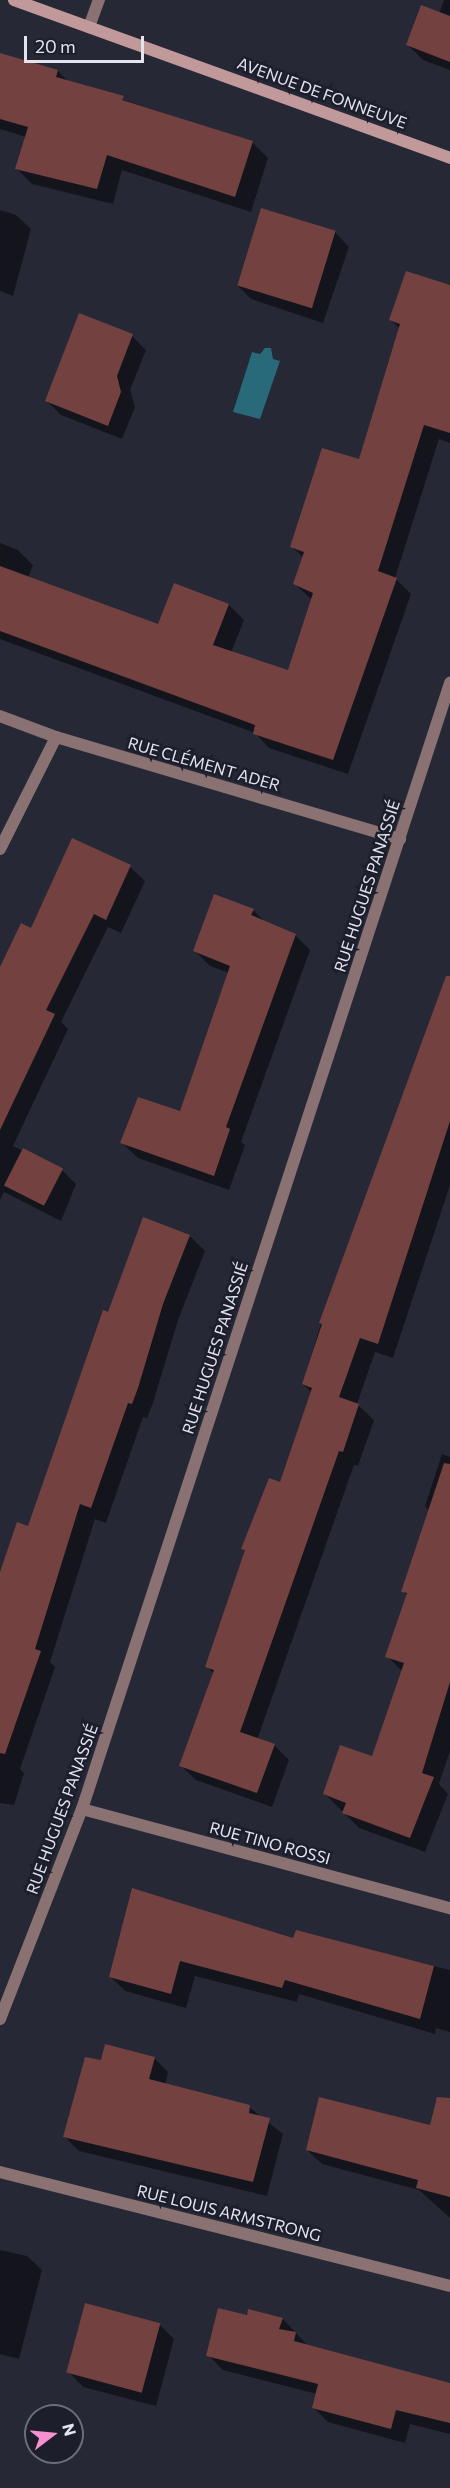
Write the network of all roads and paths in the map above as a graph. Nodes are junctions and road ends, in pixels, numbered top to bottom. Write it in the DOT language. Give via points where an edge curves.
graph roads {
  1 [pos="14,0"];
  2 [pos="99,0"];
  3 [pos="89,27"];
  4 [pos="450,158"];
  5 [pos="450,683"];
  6 [pos="0,716"];
  7 [pos="56,737"];
  8 [pos="400,838"];
  9 [pos="0,849"];
  10 [pos="82,1809"];
  11 [pos="450,1908"];
  12 [pos="0,2019"];
  13 [pos="0,2172"];
  14 [pos="450,2286"];
  1 -- 3 [label="street, AVENUE DE FONNEUVE"];
  2 -- 3 [label="street"];
  3 -- 4 [label="street, AVENUE DE FONNEUVE"];
  5 -- 8 [label="street, RUE HUGUES PANASSIÉ"];
  6 -- 7 [label="street, RUE CLÉMENT ADER"];
  7 -- 8 [label="street, RUE CLÉMENT ADER"];
  7 -- 9 [label="street"];
  8 -- 10 [label="street, RUE HUGUES PANASSIÉ"];
  10 -- 11 [label="street, RUE TINO ROSSI"];
  10 -- 12 [label="street, RUE HUGUES PANASSIÉ"];
  13 -- 14 [label="street, RUE LOUIS ARMSTRONG"];
}
